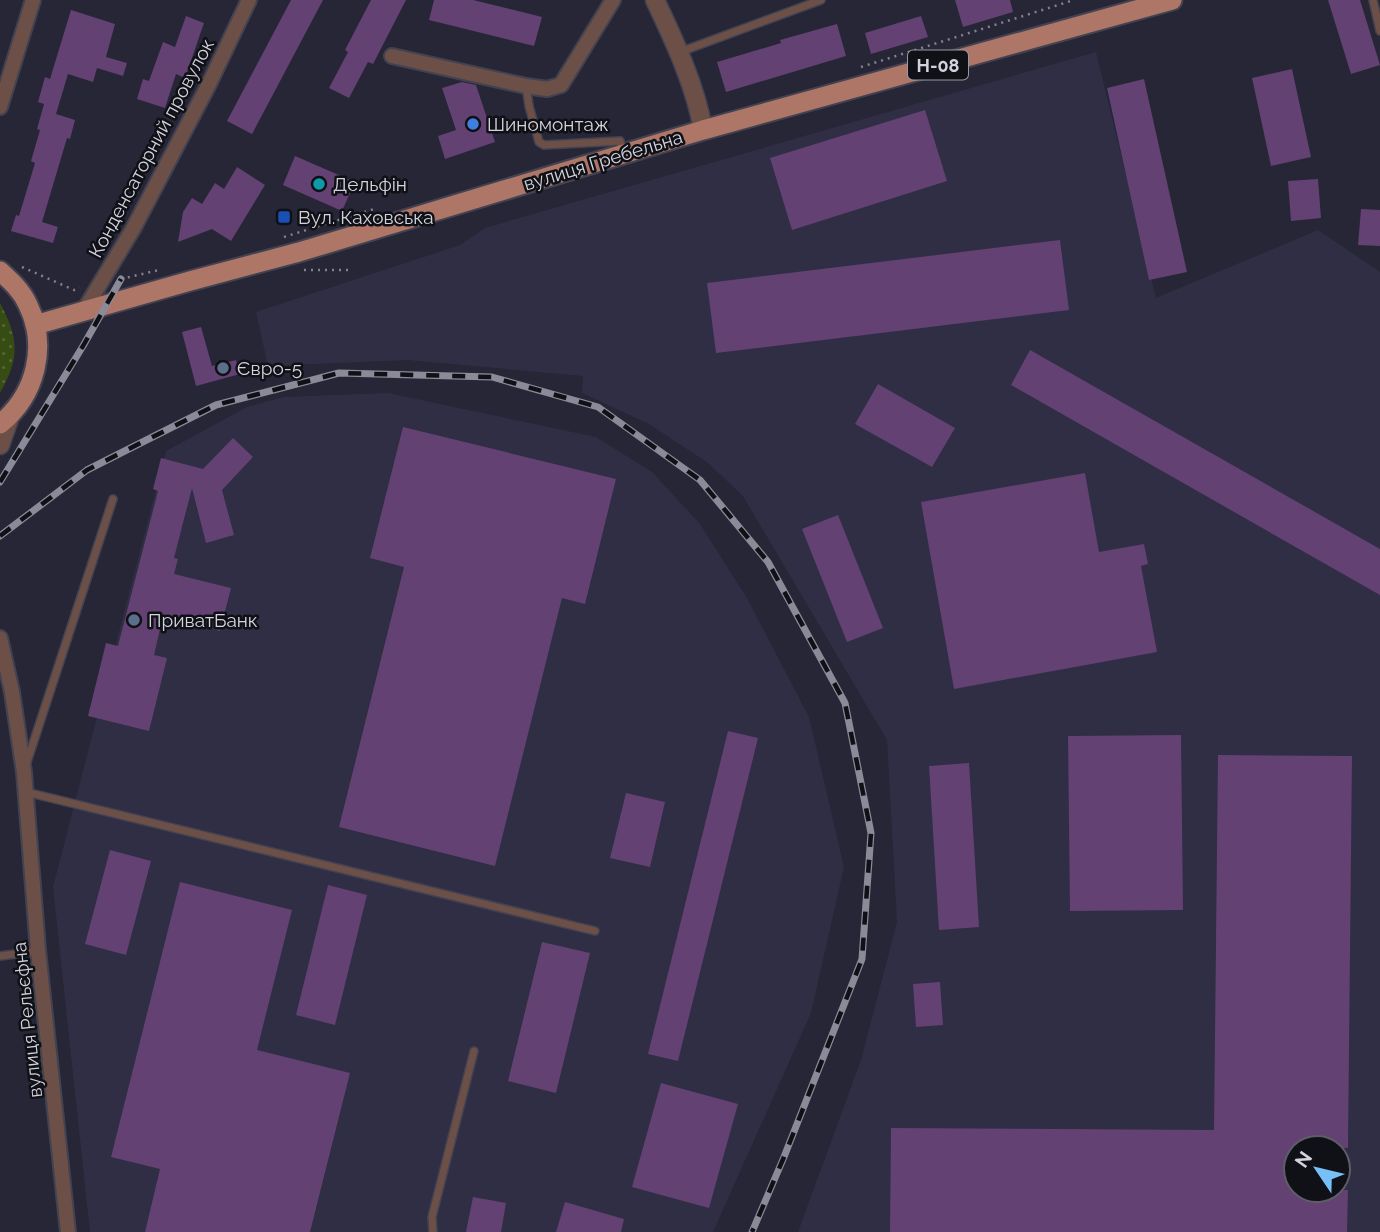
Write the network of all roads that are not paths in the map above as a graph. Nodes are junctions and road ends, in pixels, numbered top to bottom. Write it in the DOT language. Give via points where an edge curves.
graph roads {
  1 [pos="33,0"];
  2 [pos="248,0"];
  3 [pos="613,0"];
  4 [pos="655,0"];
  5 [pos="821,0"];
  6 [pos="1171,0"];
  7 [pos="1373,0"];
  8 [pos="1380,31"];
  9 [pos="679,52"];
  10 [pos="392,56"];
  11 [pos="526,86"];
  12 [pos="0,107"];
  13 [pos="702,124"];
  14 [pos="624,153"];
  15 [pos="6,267"];
  16 [pos="83,312"];
  17 [pos="35,325"];
  18 [pos="5,420"];
  19 [pos="0,445"];
  20 [pos="113,499"];
  21 [pos="0,638"];
  22 [pos="24,772"];
  23 [pos="26,792"];
  24 [pos="595,931"];
  25 [pos="38,950"];
  26 [pos="0,956"];
  27 [pos="474,1051"];
  28 [pos="68,1232"];
  29 [pos="433,1232"];
  1 -- 12 [label="street"];
  2 -- 16 [label="street, Конденсаторний провулок" via="133,229"];
  3 -- 11 [label="street" via="561,85 547,89"];
  4 -- 9 [label="street"];
  5 -- 9 [label="lane"];
  6 -- 13 [label="main road, вулиця Гребельна / Н-08"];
  7 -- 8 [label="lane"];
  9 -- 13 [label="street"];
  10 -- 11 [label="street"];
  11 -- 14 [label="lane" via="539,142 620,141"];
  13 -- 14 [label="main road, вулиця Гребельна / Н-08"];
  14 -- 16 [label="main road, вулиця Гребельна / Н-08"];
  15 -- 17 [label="main road"];
  16 -- 17 [label="main road, вулиця Гребельна / Н-08"];
  17 -- 18 [label="main road" via="35,374 25,396"];
  18 -- 19 [label="street"];
  20 -- 22 [label="lane"];
  21 -- 22 [label="street, вулиця Рельєфна"];
  22 -- 23 [label="street, вулиця Рельєфна"];
  23 -- 24 [label="lane"];
  23 -- 25 [label="street, вулиця Рельєфна"];
  25 -- 26 [label="lane"];
  25 -- 28 [label="street, вулиця Рельєфна"];
  27 -- 29 [label="lane" via="432,1217"];
}
